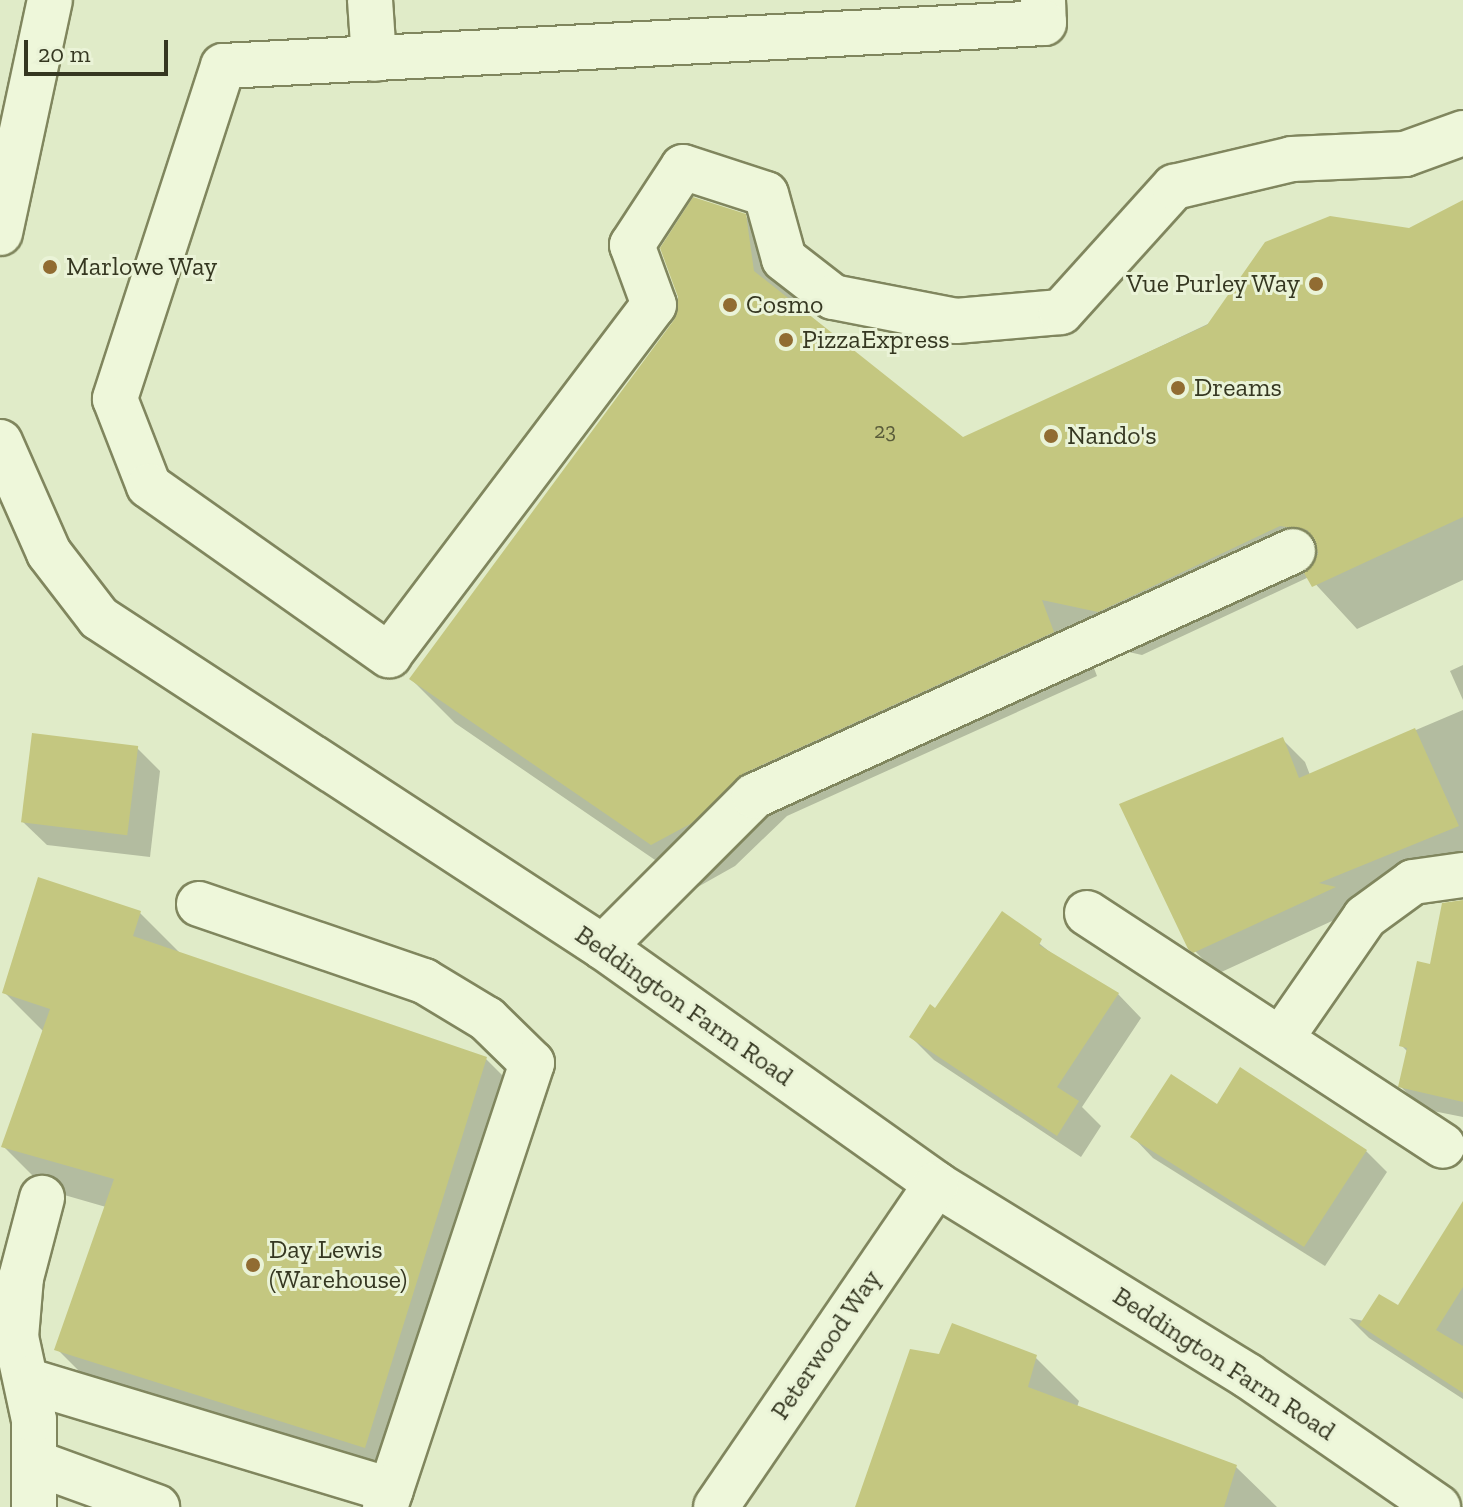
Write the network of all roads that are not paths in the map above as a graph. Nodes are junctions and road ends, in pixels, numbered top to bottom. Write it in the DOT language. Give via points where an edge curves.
graph roads {
  1 [pos="50,0"];
  2 [pos="370,0"];
  3 [pos="1044,11"];
  4 [pos="374,59"];
  5 [pos="1463,133"];
  6 [pos="0,233"];
  7 [pos="0,442"];
  8 [pos="1293,551"];
  9 [pos="1463,875"];
  10 [pos="199,904"];
  11 [pos="1087,913"];
  12 [pos="603,947"];
  13 [pos="1282,1037"];
  14 [pos="1443,1146"];
  15 [pos="936,1184"];
  16 [pos="42,1198"];
  17 [pos="29,1381"];
  18 [pos="36,1463"];
  19 [pos="388,1498"];
  20 [pos="34,1507"];
  21 [pos="157,1507"];
  22 [pos="716,1507"];
  23 [pos="1438,1507"];
  1 -- 6 [label="street"];
  2 -- 4 [label="street"];
  3 -- 4 [label="street"];
  4 -- 5 [label="street" via="223,66 115,399 149,486 389,655 654,305 632,245 683,167 766,194 784,259 833,297 956,321 1061,312 1174,187 1292,159 1405,154"];
  7 -- 12 [label="street, Beddington Farm Road" via="49,553 99,618"];
  8 -- 12 [label="street" via="754,796"];
  9 -- 13 [label="street" via="1413,882 1365,917"];
  10 -- 19 [label="street" via="424,981 487,1019 532,1063"];
  11 -- 13 [label="street"];
  12 -- 15 [label="street, Beddington Farm Road"];
  13 -- 14 [label="street"];
  15 -- 22 [label="street, Peterwood Way"];
  15 -- 23 [label="street, Beddington Farm Road" via="1248,1376"];
  16 -- 17 [label="street" via="21,1278 16,1337"];
  17 -- 18 [label="street"];
  17 -- 19 [label="street"];
  18 -- 20 [label="street"];
  18 -- 21 [label="street"];
}
